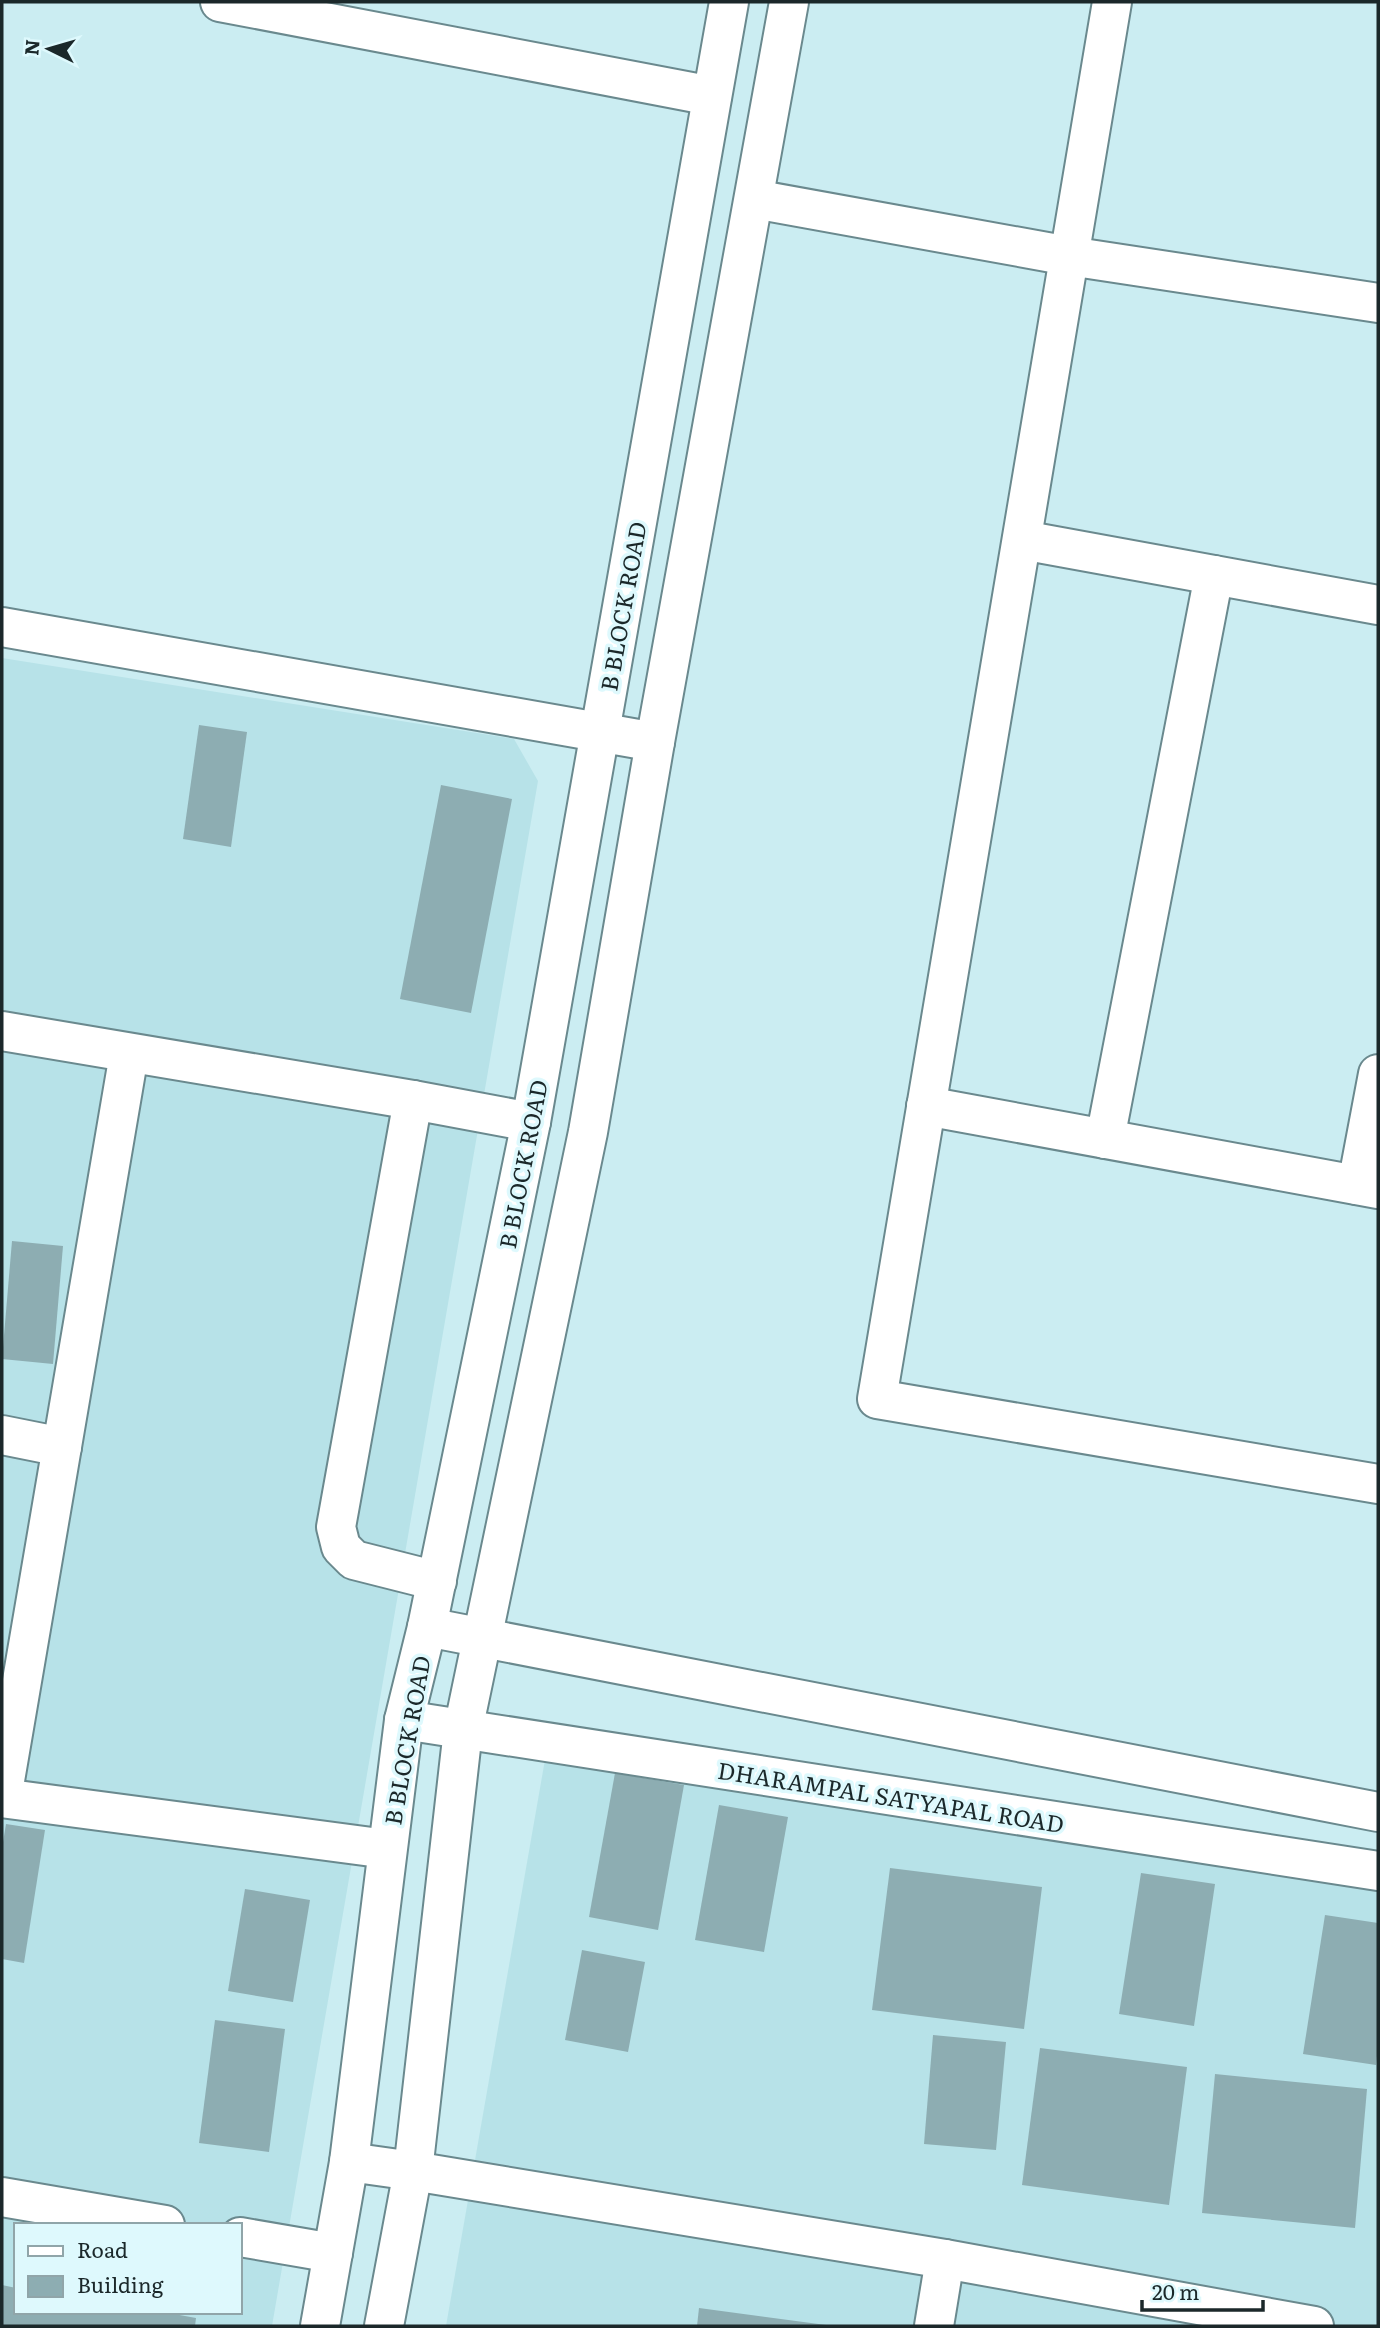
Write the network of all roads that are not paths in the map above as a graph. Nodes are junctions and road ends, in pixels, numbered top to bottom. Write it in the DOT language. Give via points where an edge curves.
graph roads {
  1 [pos="220,2"];
  2 [pos="729,2"];
  3 [pos="789,2"];
  4 [pos="1112,2"];
  5 [pos="308,10"];
  6 [pos="712,96"];
  7 [pos="754,199"];
  8 [pos="1069,256"];
  9 [pos="1378,303"];
  10 [pos="1022,540"];
  11 [pos="1214,575"];
  12 [pos="1378,606"];
  13 [pos="2,627"];
  14 [pos="600,733"];
  15 [pos="655,742"];
  16 [pos="2,1031"];
  17 [pos="129,1054"];
  18 [pos="1378,1074"];
  19 [pos="413,1100"];
  20 [pos="926,1106"];
  21 [pos="531,1122"];
  22 [pos="1105,1139"];
  23 [pos="1368,1187"];
  24 [pos="2,1435"];
  25 [pos="62,1447"];
  26 [pos="1378,1484"];
  27 [pos="437,1581"];
  28 [pos="427,1627"];
  29 [pos="483,1639"];
  30 [pos="404,1720"];
  31 [pos="463,1730"];
  32 [pos="2,1798"];
  33 [pos="1378,1812"];
  34 [pos="387,1849"];
  35 [pos="1378,1871"];
  36 [pos="349,2162"];
  37 [pos="413,2171"];
  38 [pos="2,2197"];
  39 [pos="153,2223"];
  40 [pos="242,2237"];
  41 [pos="333,2253"];
  42 [pos="945,2259"];
  43 [pos="320,2326"];
  44 [pos="384,2326"];
  45 [pos="934,2326"];
  46 [pos="1314,2326"];
  1 -- 5 [label="street"];
  2 -- 6 [label="street, B BLOCK ROAD"];
  3 -- 7 [label="street"];
  4 -- 8 [label="street"];
  5 -- 6 [label="street"];
  6 -- 14 [label="street, B BLOCK ROAD"];
  7 -- 8 [label="street"];
  7 -- 15 [label="street"];
  8 -- 9 [label="street"];
  8 -- 10 [label="street"];
  10 -- 11 [label="street"];
  10 -- 20 [label="street"];
  11 -- 12 [label="street"];
  11 -- 22 [label="street"];
  13 -- 14 [label="street"];
  14 -- 15 [label="street"];
  14 -- 21 [label="street, B BLOCK ROAD"];
  15 -- 29 [label="street" via="588,1132"];
  16 -- 17 [label="street"];
  17 -- 19 [label="street"];
  17 -- 25 [label="street"];
  18 -- 23 [label="street"];
  19 -- 21 [label="street"];
  19 -- 27 [label="street" via="336,1527 341,1547 354,1560"];
  20 -- 22 [label="street"];
  20 -- 26 [label="street" via="877,1399"];
  21 -- 27 [label="street, B BLOCK ROAD"];
  22 -- 23 [label="street"];
  24 -- 25 [label="street"];
  25 -- 32 [label="street"];
  27 -- 28 [label="street, B BLOCK ROAD"];
  28 -- 29 [label="street"];
  28 -- 30 [label="street, B BLOCK ROAD"];
  29 -- 31 [label="street"];
  29 -- 33 [label="street"];
  30 -- 31 [label="street, DHARAMPAL SATYAPAL ROAD"];
  30 -- 34 [label="street, B BLOCK ROAD"];
  31 -- 35 [label="street, DHARAMPAL SATYAPAL ROAD"];
  31 -- 37 [label="street"];
  32 -- 34 [label="street"];
  34 -- 36 [label="street, B BLOCK ROAD"];
  36 -- 37 [label="street"];
  36 -- 41 [label="street, B BLOCK ROAD"];
  37 -- 42 [label="street"];
  37 -- 44 [label="street"];
  38 -- 39 [label="street"];
  40 -- 41 [label="street"];
  41 -- 43 [label="street, B BLOCK ROAD"];
  42 -- 45 [label="street"];
  42 -- 46 [label="street"];
}
